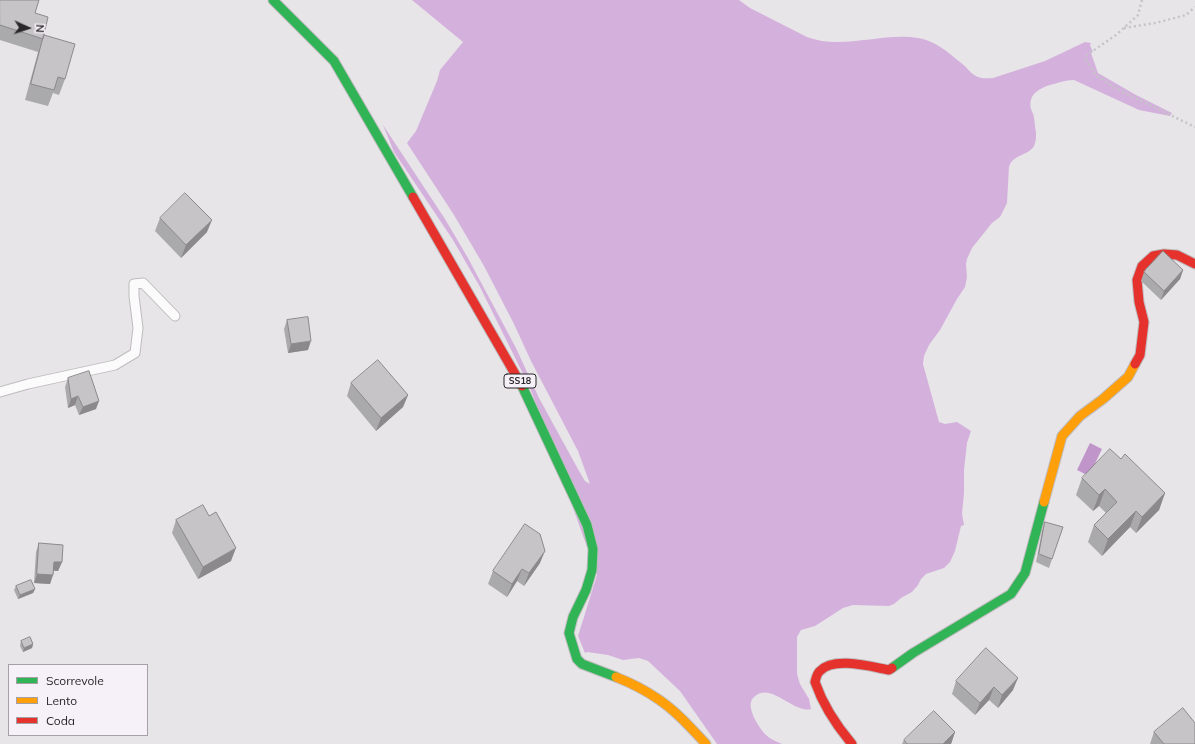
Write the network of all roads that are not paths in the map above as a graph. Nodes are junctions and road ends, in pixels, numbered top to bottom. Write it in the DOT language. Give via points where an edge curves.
graph roads {
  1 [pos="273,0"];
  2 [pos="1195,264"];
  3 [pos="174,316"];
  4 [pos="0,392"];
  5 [pos="706,744"];
  6 [pos="852,744"];
  1 -- 5 [label="main road, SS18" via="334,61 520,382 584,518 593,550 592,570 569,633 577,659 582,664 625,680 651,694"];
  2 -- 6 [label="main road" via="1177,255 1164,254 1153,256 1142,266 1137,280 1144,322 1140,355 1128,377 1080,416 1062,436 1025,573 1011,594 889,670 840,663 828,665 819,671 814,682 818,694"];
  3 -- 4 [label="lane" via="143,283 134,284 138,328 135,353 115,365"];
}
